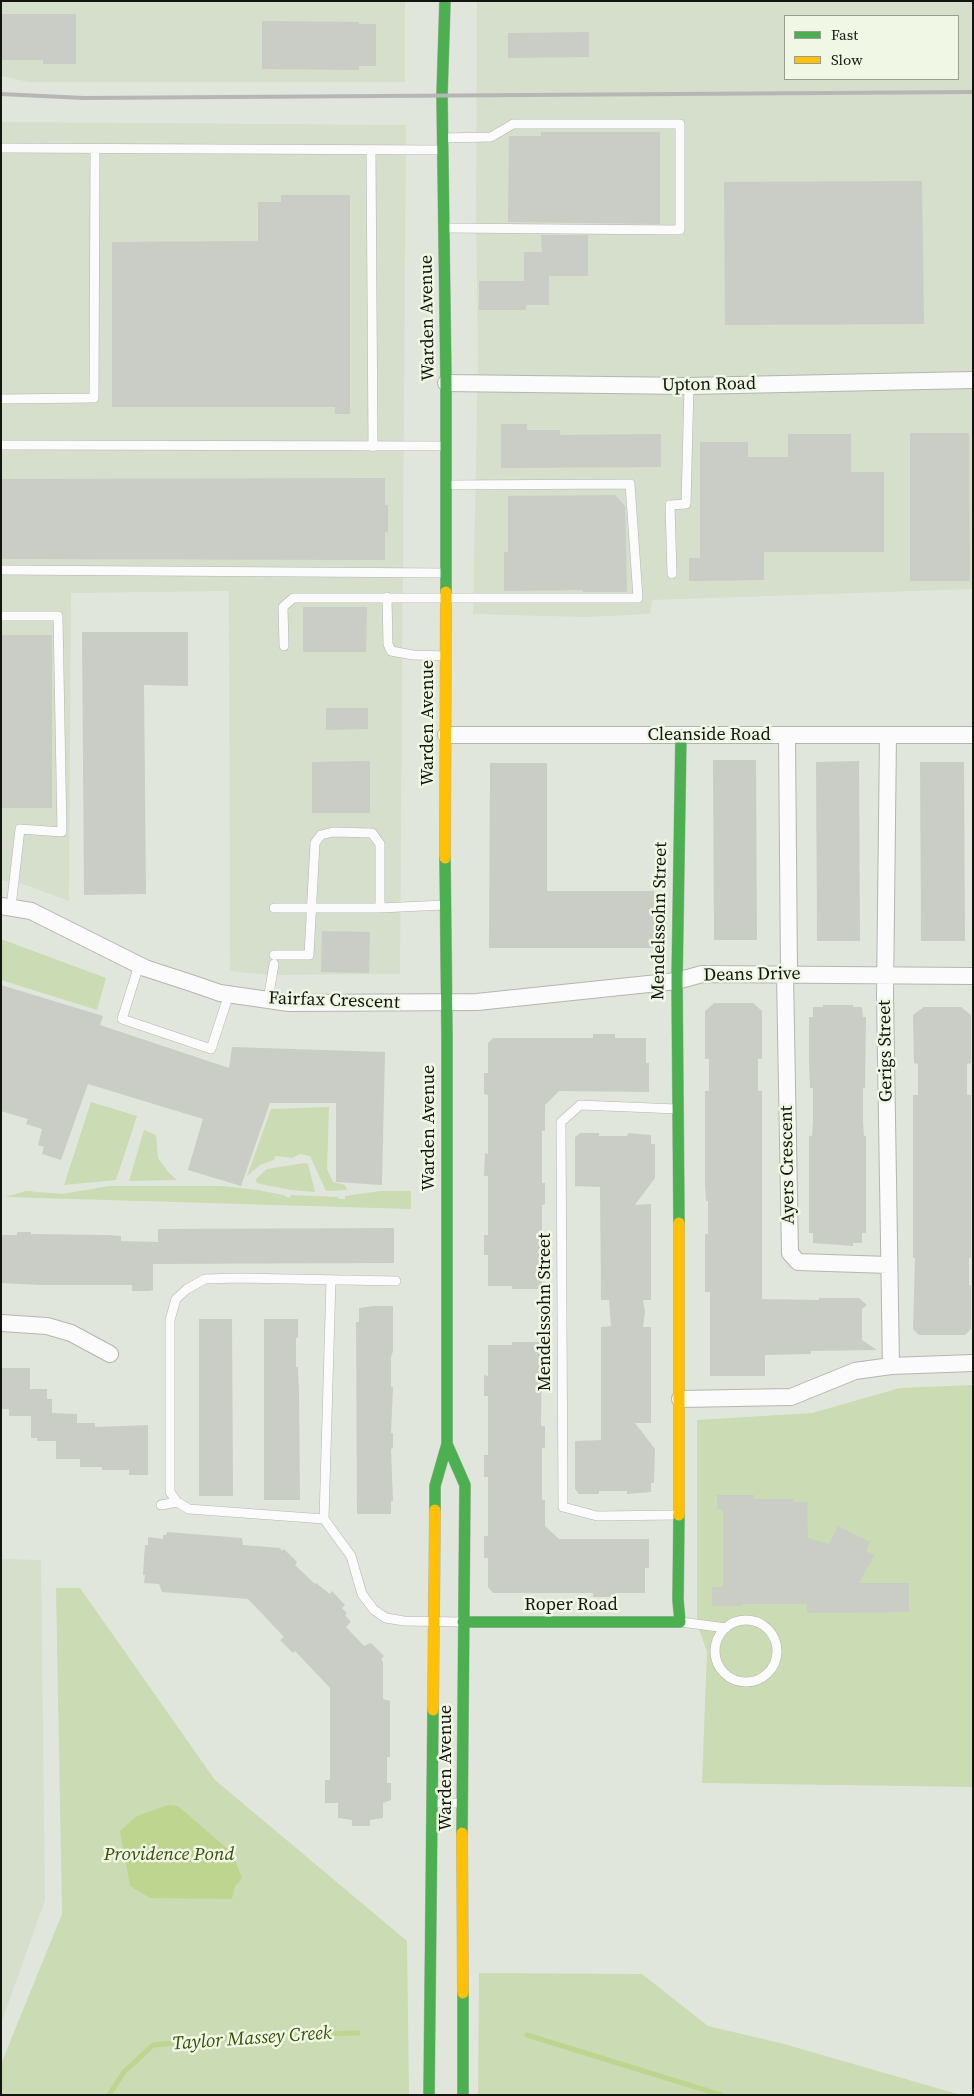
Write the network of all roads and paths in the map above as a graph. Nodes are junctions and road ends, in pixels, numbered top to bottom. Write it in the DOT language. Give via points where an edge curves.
graph roads {
  1 [pos="444,1"];
  2 [pos="443,138"];
  3 [pos="1,148"];
  4 [pos="95,149"];
  5 [pos="443,150"];
  6 [pos="371,151"];
  7 [pos="444,228"];
  8 [pos="973,380"];
  9 [pos="446,383"];
  10 [pos="689,386"];
  11 [pos="1,399"];
  12 [pos="1,445"];
  13 [pos="446,446"];
  14 [pos="373,447"];
  15 [pos="445,485"];
  16 [pos="1,570"];
  17 [pos="446,573"];
  18 [pos="672,574"];
  19 [pos="387,598"];
  20 [pos="446,599"];
  21 [pos="1,616"];
  22 [pos="284,646"];
  23 [pos="446,656"];
  24 [pos="446,735"];
  25 [pos="681,735"];
  26 [pos="888,735"];
  27 [pos="973,735"];
  28 [pos="787,736"];
  29 [pos="444,905"];
  30 [pos="6,907"];
  31 [pos="310,907"];
  32 [pos="274,908"];
  33 [pos="380,908"];
  34 [pos="274,955"];
  35 [pos="274,964"];
  36 [pos="139,965"];
  37 [pos="787,974"];
  38 [pos="887,974"];
  39 [pos="972,976"];
  40 [pos="676,981"];
  41 [pos="229,994"];
  42 [pos="268,1000"];
  43 [pos="445,1002"];
  44 [pos="677,1109"];
  45 [pos="889,1265"];
  46 [pos="331,1280"];
  47 [pos="396,1281"];
  48 [pos="1,1323"];
  49 [pos="110,1354"];
  50 [pos="973,1363"];
  51 [pos="891,1366"];
  52 [pos="680,1399"];
  53 [pos="447,1444"];
  54 [pos="177,1502"];
  55 [pos="161,1505"];
  56 [pos="679,1515"];
  57 [pos="324,1519"];
  58 [pos="433,1621"];
  59 [pos="463,1622"];
  60 [pos="680,1622"];
  61 [pos="726,1628"];
  62 [pos="433,1803"];
  63 [pos="464,1803"];
  64 [pos="429,2095"];
  65 [pos="463,2095"];
  1 -- 2 [label="main road, Warden Avenue"];
  2 -- 5 [label="main road, Warden Avenue"];
  2 -- 7 [label="lane" via="491,137 513,124 680,124 680,230"];
  3 -- 4 [label="lane"];
  4 -- 6 [label="lane"];
  4 -- 11 [label="lane" via="94,398"];
  5 -- 6 [label="lane"];
  5 -- 7 [label="main road, Warden Avenue"];
  6 -- 14 [label="lane"];
  7 -- 9 [label="main road, Warden Avenue"];
  8 -- 10 [label="street, Upton Road"];
  9 -- 10 [label="street, Upton Road"];
  9 -- 13 [label="main road, Warden Avenue"];
  10 -- 18 [label="lane" via="686,504 670,505"];
  12 -- 14 [label="lane"];
  13 -- 14 [label="lane"];
  13 -- 15 [label="main road, Warden Avenue"];
  15 -- 17 [label="main road, Warden Avenue"];
  15 -- 20 [label="lane" via="630,484 638,598"];
  16 -- 17 [label="lane"];
  17 -- 20 [label="main road, Warden Avenue"];
  19 -- 20 [label="lane"];
  19 -- 22 [label="lane" via="293,598 283,607"];
  19 -- 23 [label="lane" via="391,651"];
  20 -- 23 [label="main road, Warden Avenue"];
  21 -- 30 [label="lane" via="58,616 62,832 20,829"];
  23 -- 24 [label="main road, Warden Avenue"];
  24 -- 25 [label="street, Cleanside Road"];
  24 -- 29 [label="main road, Warden Avenue"];
  25 -- 28 [label="street, Cleanside Road"];
  25 -- 40 [label="main road, Mendelssohn Street"];
  26 -- 27 [label="street, Cleanside Road"];
  26 -- 28 [label="street, Cleanside Road"];
  26 -- 38 [label="street, Gerigs Street"];
  28 -- 37 [label="street, Ayers Crescent"];
  29 -- 33 [label="lane"];
  29 -- 43 [label="main road, Warden Avenue"];
  30 -- 36 [label="street, Fairfax Crescent" via="30,911"];
  31 -- 32 [label="lane"];
  31 -- 33 [label="lane"];
  31 -- 33 [label="lane" via="315,843 321,835 332,832 372,833 380,844"];
  31 -- 34 [label="lane" via="309,954"];
  35 -- 42 [label="lane"];
  36 -- 41 [label="street, Fairfax Crescent"];
  36 -- 41 [label="lane" via="122,1019 212,1049"];
  37 -- 38 [label="street, Deans Drive"];
  37 -- 40 [label="street, Deans Drive" via="702,974"];
  37 -- 45 [label="street, Ayers Crescent" via="790,1253 798,1262"];
  38 -- 39 [label="street, Deans Drive"];
  38 -- 45 [label="street, Gerigs Street"];
  40 -- 43 [label="street, Deans Drive" via="477,1002"];
  40 -- 44 [label="main road, Mendelssohn Street"];
  41 -- 42 [label="street, Fairfax Crescent"];
  42 -- 43 [label="street, Fairfax Crescent" via="289,1003"];
  43 -- 53 [label="main road, Warden Avenue"];
  44 -- 52 [label="main road, Mendelssohn Street"];
  44 -- 56 [label="lane, Mendelssohn Street" via="580,1105 562,1122 563,1507 597,1516"];
  45 -- 51 [label="street, Gerigs Street"];
  46 -- 47 [label="lane"];
  46 -- 54 [label="lane" via="205,1279 176,1299 170,1320 170,1492"];
  46 -- 57 [label="lane"];
  48 -- 49 [label="street" via="47,1326 70,1332"];
  50 -- 51 [label="street"];
  51 -- 52 [label="street" via="855,1372 791,1397"];
  52 -- 56 [label="main road, Mendelssohn Street"];
  53 -- 58 [label="main road, Warden Avenue" via="434,1486"];
  53 -- 59 [label="main road, Warden Avenue" via="465,1485"];
  54 -- 55 [label="lane"];
  54 -- 57 [label="lane" via="189,1509"];
  56 -- 60 [label="main road, Mendelssohn Street"];
  57 -- 58 [label="lane" via="351,1556 362,1594 374,1610 386,1618"];
  58 -- 59 [label="lane"];
  58 -- 62 [label="main road, Warden Avenue"];
  59 -- 60 [label="main road, Roper Road"];
  59 -- 63 [label="main road, Warden Avenue"];
  60 -- 61 [label="lane"];
  61 -- 61 [label="lane" via="716,1646 719,1666 735,1680 755,1681 764,1677 776,1661 776,1646 771,1632 754,1621 734,1623"];
  62 -- 63 [label="lane"];
  62 -- 64 [label="main road, Warden Avenue"];
  63 -- 65 [label="main road, Warden Avenue"];
}
